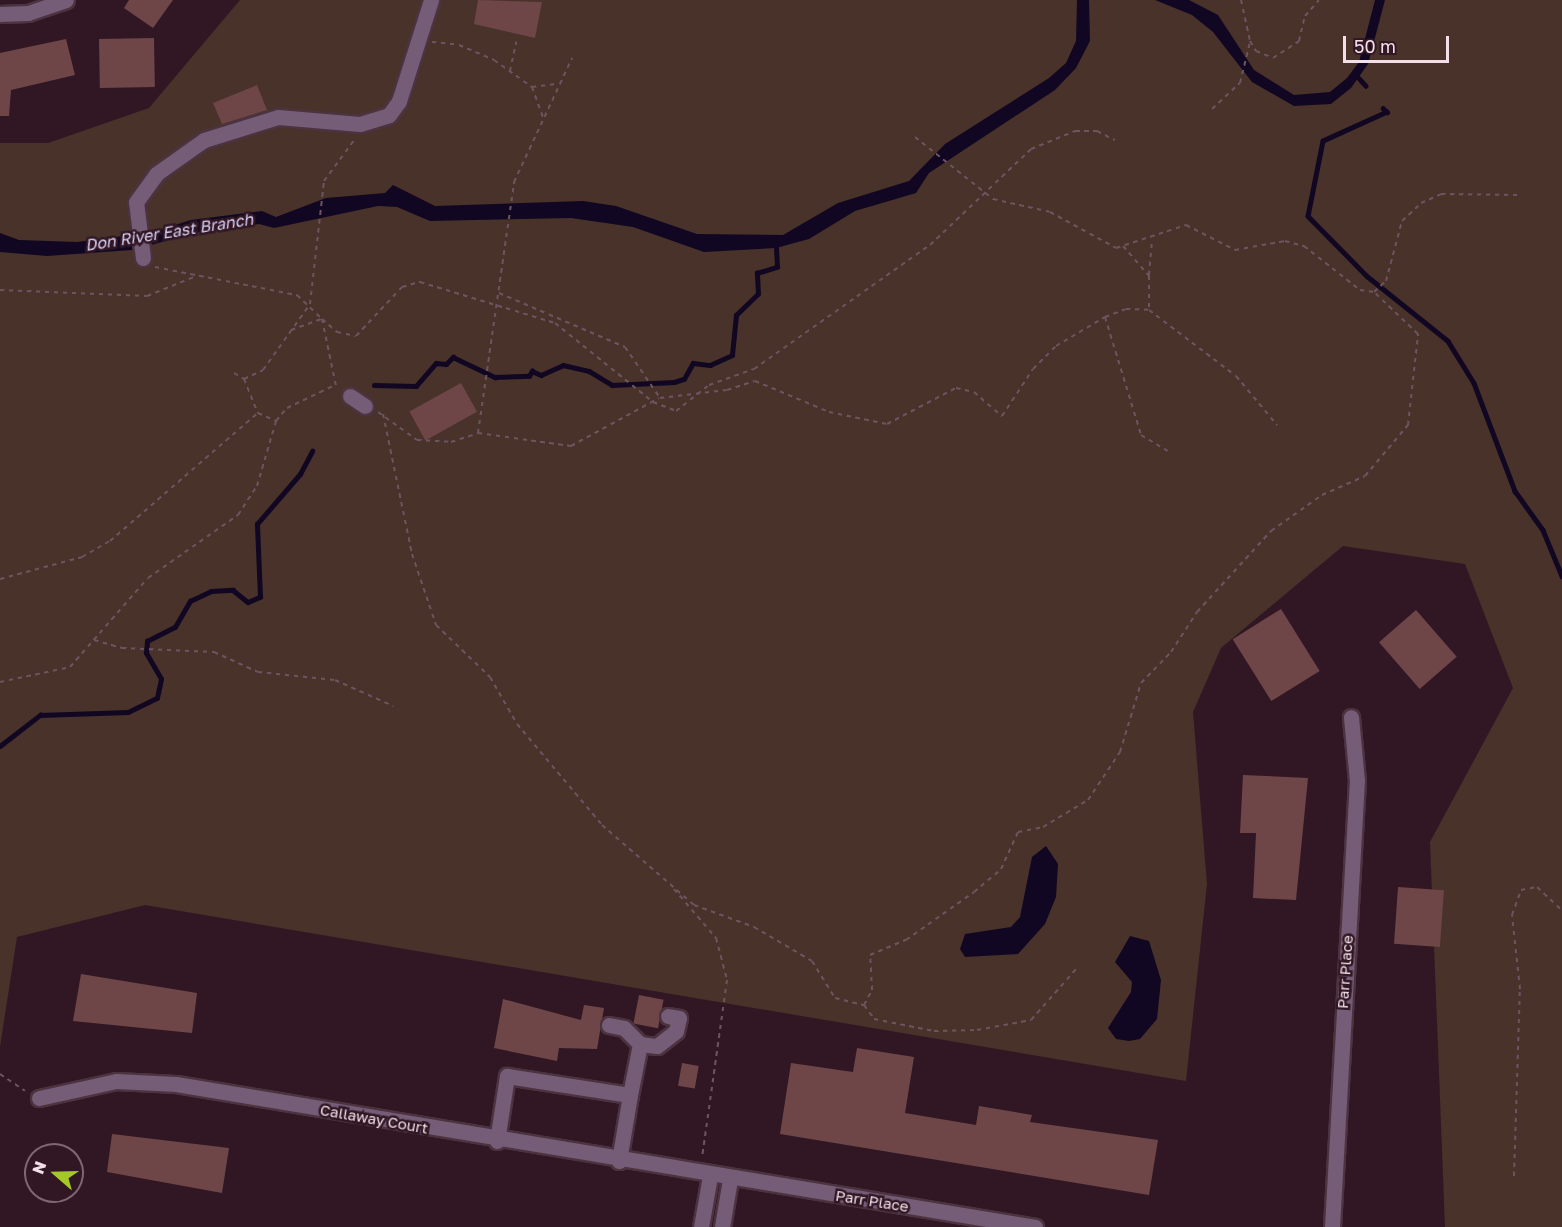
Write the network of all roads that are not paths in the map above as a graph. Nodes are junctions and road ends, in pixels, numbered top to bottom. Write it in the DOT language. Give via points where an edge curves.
graph roads {
  1 [pos="66,0"];
  2 [pos="430,3"];
  3 [pos="0,14"];
  4 [pos="143,258"];
  5 [pos="350,396"];
  6 [pos="365,406"];
  7 [pos="1351,717"];
  8 [pos="668,1016"];
  9 [pos="609,1025"];
  10 [pos="640,1044"];
  11 [pos="630,1095"];
  12 [pos="39,1098"];
  13 [pos="497,1141"];
  14 [pos="619,1161"];
  15 [pos="705,1175"];
  16 [pos="730,1179"];
  17 [pos="701,1227"];
  18 [pos="722,1227"];
  19 [pos="1035,1227"];
  20 [pos="1332,1227"];
  1 -- 3 [label="street" via="28,13"];
  2 -- 4 [label="street" via="399,101 376,122 278,117 204,140 156,174 136,202"];
  5 -- 6 [label="street"];
  7 -- 20 [label="street, Parr Place" via="1357,781"];
  8 -- 10 [label="street" via="679,1018 671,1038 657,1046"];
  9 -- 10 [label="street" via="624,1028"];
  10 -- 11 [label="street"];
  11 -- 13 [label="street" via="507,1076"];
  11 -- 14 [label="street"];
  12 -- 13 [label="street, Callaway Court" via="116,1081 176,1084"];
  13 -- 14 [label="street, Callaway Court"];
  14 -- 15 [label="street, Callaway Court"];
  15 -- 16 [label="street, Parr Place"];
  15 -- 17 [label="street"];
  16 -- 18 [label="street"];
  16 -- 19 [label="street, Parr Place"];
}
